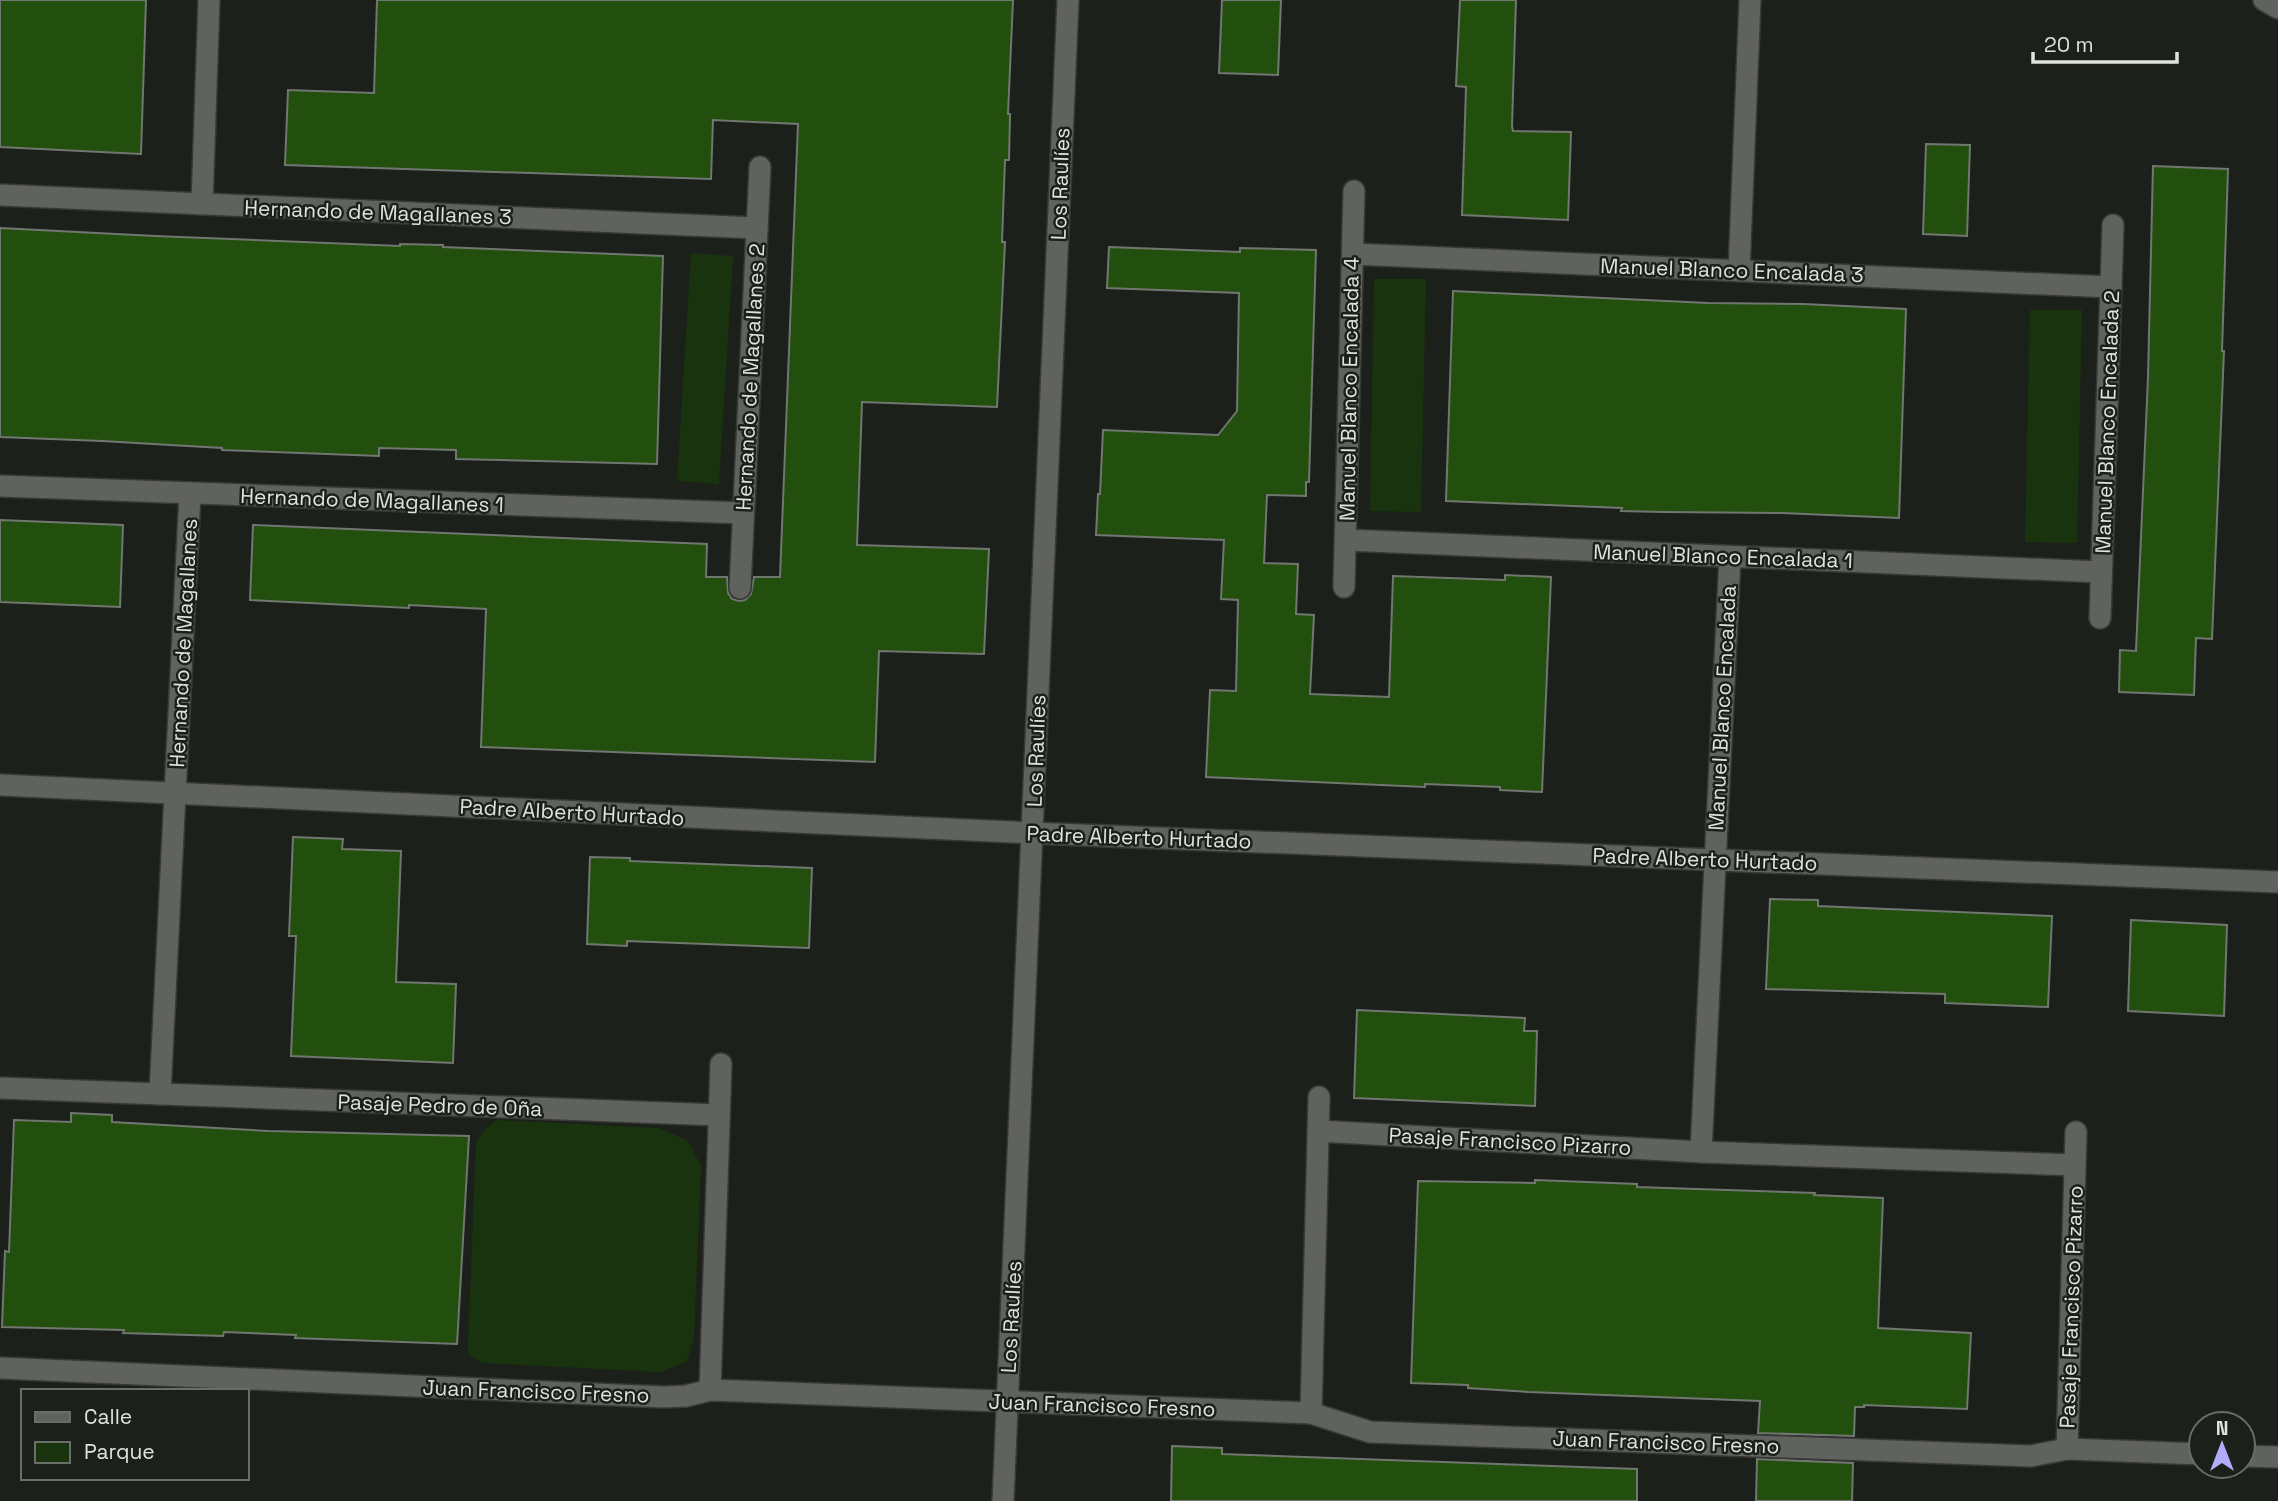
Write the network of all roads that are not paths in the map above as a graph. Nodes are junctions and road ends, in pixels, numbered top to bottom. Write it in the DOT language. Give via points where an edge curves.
graph roads {
  1 [pos="209,0"];
  2 [pos="1068,0"];
  3 [pos="1750,0"];
  4 [pos="2264,0"];
  5 [pos="2278,8"];
  6 [pos="760,167"];
  7 [pos="1354,191"];
  8 [pos="0,195"];
  9 [pos="202,204"];
  10 [pos="2113,225"];
  11 [pos="757,228"];
  12 [pos="1353,254"];
  13 [pos="1739,271"];
  14 [pos="2111,286"];
  15 [pos="0,486"];
  16 [pos="190,493"];
  17 [pos="743,513"];
  18 [pos="1346,540"];
  19 [pos="1730,556"];
  20 [pos="2101,572"];
  21 [pos="740,587"];
  22 [pos="1344,587"];
  23 [pos="2100,618"];
  24 [pos="0,785"];
  25 [pos="176,793"];
  26 [pos="1032,833"];
  27 [pos="1715,859"];
  28 [pos="2278,882"];
  29 [pos="721,1064"];
  30 [pos="0,1088"];
  31 [pos="160,1094"];
  32 [pos="1319,1097"];
  33 [pos="719,1115"];
  34 [pos="1318,1131"];
  35 [pos="2076,1132"];
  36 [pos="1701,1152"];
  37 [pos="2075,1165"];
  38 [pos="0,1368"];
  39 [pos="710,1391"];
  40 [pos="1007,1402"];
  41 [pos="1311,1413"];
  42 [pos="2067,1449"];
  43 [pos="2187,1453"];
  44 [pos="2257,1456"];
  45 [pos="2278,1457"];
  46 [pos="1003,1501"];
  1 -- 9 [label="street"];
  2 -- 26 [label="street, Los Raulíes"];
  3 -- 13 [label="street"];
  4 -- 5 [label="street"];
  6 -- 11 [label="street, Hernando de Magallanes 2"];
  7 -- 12 [label="street, Manuel Blanco Encalada 4"];
  8 -- 9 [label="street, Hernando de Magallanes 3"];
  9 -- 11 [label="street, Hernando de Magallanes 3"];
  10 -- 14 [label="street, Manuel Blanco Encalada 2"];
  11 -- 17 [label="street, Hernando de Magallanes 2"];
  12 -- 13 [label="street, Manuel Blanco Encalada 3"];
  12 -- 18 [label="street, Manuel Blanco Encalada 4"];
  13 -- 14 [label="street, Manuel Blanco Encalada 3"];
  14 -- 20 [label="street, Manuel Blanco Encalada 2"];
  15 -- 16 [label="street, Hernando de Magallanes 1"];
  16 -- 17 [label="street, Hernando de Magallanes 1"];
  16 -- 25 [label="street, Hernando de Magallanes"];
  17 -- 21 [label="street, Hernando de Magallanes 2"];
  18 -- 19 [label="street, Manuel Blanco Encalada 1"];
  18 -- 22 [label="street, Manuel Blanco Encalada 4"];
  19 -- 20 [label="street, Manuel Blanco Encalada 1"];
  19 -- 27 [label="street, Manuel Blanco Encalada"];
  20 -- 23 [label="street, Manuel Blanco Encalada 2"];
  24 -- 25 [label="street, Padre Alberto Hurtado"];
  25 -- 26 [label="street, Padre Alberto Hurtado"];
  25 -- 31 [label="street"];
  26 -- 27 [label="street, Padre Alberto Hurtado"];
  26 -- 40 [label="street, Los Raulíes"];
  27 -- 28 [label="street, Padre Alberto Hurtado"];
  27 -- 36 [label="street"];
  29 -- 33 [label="street"];
  30 -- 31 [label="street, Pasaje Pedro de Oña"];
  31 -- 33 [label="street, Pasaje Pedro de Oña"];
  32 -- 34 [label="street"];
  33 -- 39 [label="street"];
  34 -- 36 [label="street, Pasaje Francisco Pizarro"];
  34 -- 41 [label="street"];
  35 -- 37 [label="street, Pasaje Francisco Pizarro"];
  36 -- 37 [label="street, Pasaje Francisco Pizarro"];
  37 -- 42 [label="street, Pasaje Francisco Pizarro"];
  38 -- 39 [label="street, Juan Francisco Fresno" via="664,1397"];
  39 -- 40 [label="street, Juan Francisco Fresno"];
  40 -- 41 [label="street, Juan Francisco Fresno"];
  40 -- 46 [label="street, Los Raulíes"];
  41 -- 42 [label="street, Juan Francisco Fresno" via="1370,1432 2031,1456"];
  42 -- 43 [label="street, Juan Francisco Fresno"];
  44 -- 45 [label="street"];
}
